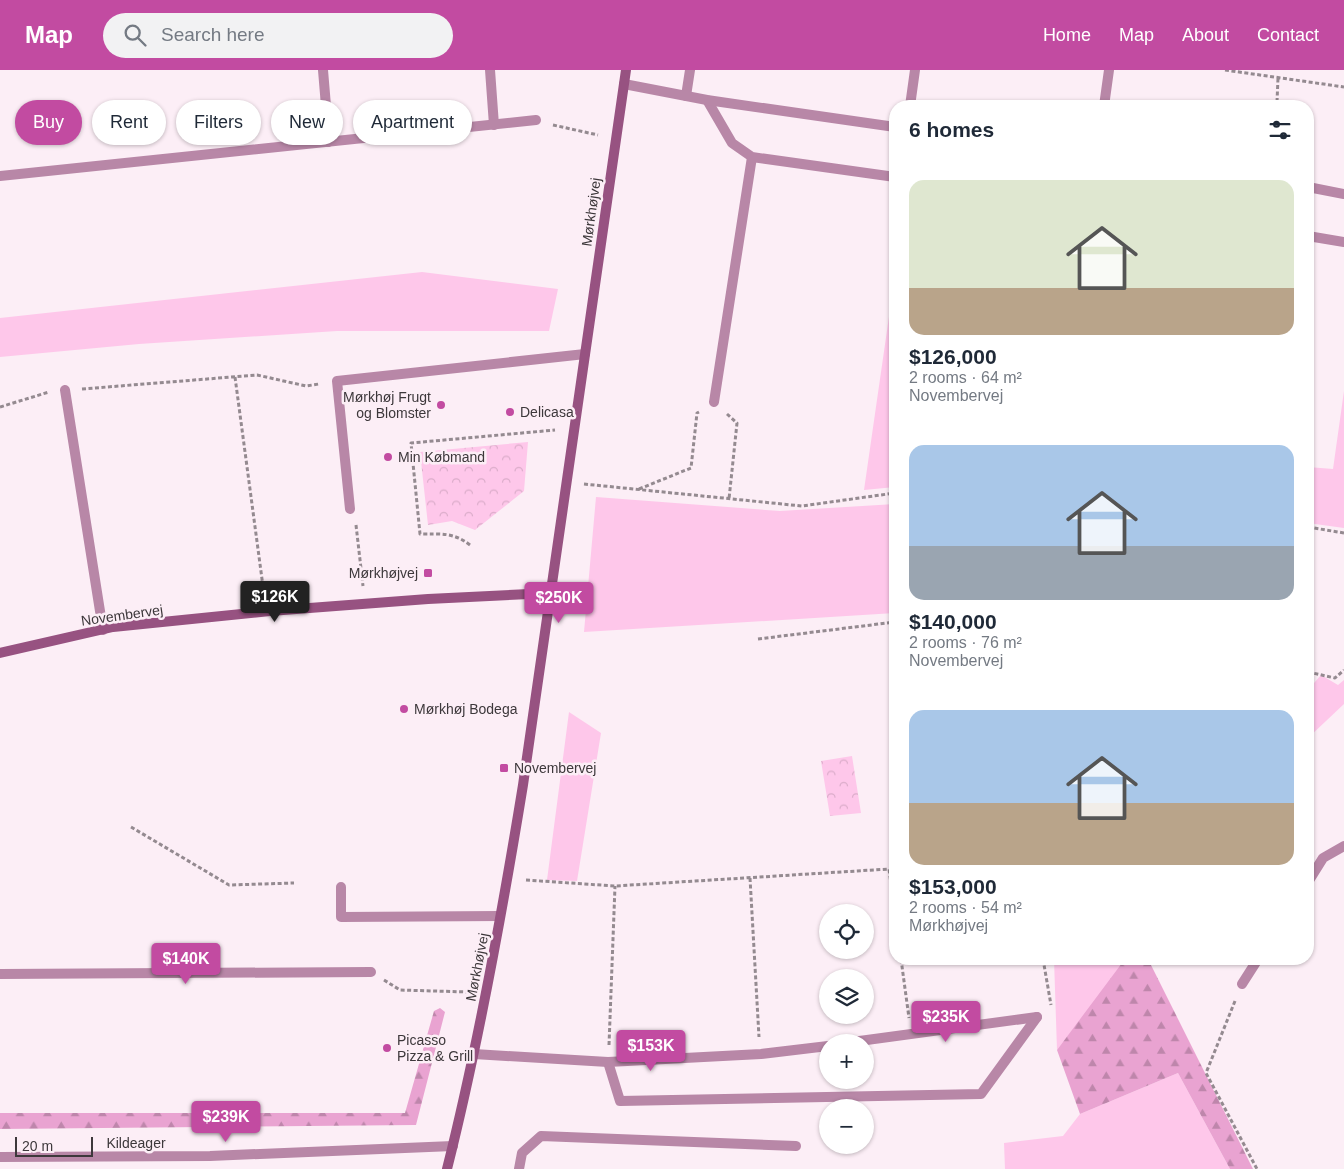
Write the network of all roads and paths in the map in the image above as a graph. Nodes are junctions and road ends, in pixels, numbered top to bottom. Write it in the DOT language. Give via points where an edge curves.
graph roads {
  1 [pos="323,70"];
  2 [pos="490,70"];
  3 [pos="626,70"];
  4 [pos="690,70"];
  5 [pos="915,70"];
  6 [pos="1109,70"];
  7 [pos="1226,70"];
  8 [pos="1278,78"];
  9 [pos="624,84"];
  10 [pos="1344,87"];
  11 [pos="686,96"];
  12 [pos="326,100"];
  13 [pos="707,100"];
  14 [pos="911,100"];
  15 [pos="1105,100"];
  16 [pos="1277,100"];
  17 [pos="536,120"];
  18 [pos="494,125"];
  19 [pos="889,126"];
  20 [pos="616,139"];
  21 [pos="343,141"];
  22 [pos="300,145"];
  23 [pos="752,157"];
  24 [pos="0,176"];
  25 [pos="889,176"];
  26 [pos="1314,189"];
  27 [pos="1344,194"];
  28 [pos="1314,237"];
  29 [pos="1344,242"];
  30 [pos="585,354"];
  31 [pos="235,376"];
  32 [pos="337,381"];
  33 [pos="65,390"];
  34 [pos="714,402"];
  35 [pos="0,407"];
  36 [pos="574,428"];
  37 [pos="566,482"];
  38 [pos="637,490"];
  39 [pos="889,494"];
  40 [pos="730,499"];
  41 [pos="350,509"];
  42 [pos="1314,528"];
  43 [pos="1344,534"];
  44 [pos="470,545"];
  45 [pos="550,593"];
  46 [pos="364,604"];
  47 [pos="266,611"];
  48 [pos="889,623"];
  49 [pos="103,630"];
  50 [pos="758,640"];
  51 [pos="0,653"];
  52 [pos="1344,670"];
  53 [pos="1314,673"];
  54 [pos="131,827"];
  55 [pos="1344,846"];
  56 [pos="889,869"];
  57 [pos="1314,872"];
  58 [pos="750,878"];
  59 [pos="508,879"];
  60 [pos="294,884"];
  61 [pos="615,886"];
  62 [pos="341,887"];
  63 [pos="500,916"];
  64 [pos="902,965"];
  65 [pos="1044,965"];
  66 [pos="1254,965"];
  67 [pos="371,972"];
  68 [pos="0,974"];
  69 [pos="1242,984"];
  70 [pos="486,993"];
  71 [pos="1037,1017"];
  72 [pos="911,1035"];
  73 [pos="874,1039"];
  74 [pos="819,1047"];
  75 [pos="474,1054"];
  76 [pos="760,1054"];
  77 [pos="608,1062"];
  78 [pos="452,1146"];
  79 [pos="796,1146"];
  80 [pos="0,1157"];
  81 [pos="447,1169"];
  82 [pos="519,1169"];
  83 [pos="1257,1169"];
  1 -- 12 [label="street"];
  2 -- 18 [label="street"];
  3 -- 9 [label="street, Mørkhøjvej"];
  4 -- 11 [label="street"];
  5 -- 14 [label="street"];
  6 -- 15 [label="street"];
  7 -- 8 [label="path"];
  8 -- 10 [label="path"];
  8 -- 16 [label="path"];
  9 -- 11 [label="street"];
  9 -- 20 [label="street, Mørkhøjvej"];
  11 -- 13 [label="street"];
  13 -- 19 [label="street"];
  13 -- 23 [label="street" via="732,143"];
  17 -- 18 [label="street"];
  17 -- 20 [label="path"];
  18 -- 21 [label="street"];
  20 -- 30 [label="street, Mørkhøjvej"];
  22 -- 24 [label="street"];
  23 -- 25 [label="street"];
  23 -- 34 [label="street"];
  26 -- 27 [label="street"];
  28 -- 29 [label="street"];
  30 -- 32 [label="street"];
  30 -- 36 [label="street, Mørkhøjvej"];
  31 -- 32 [label="path" via="257,375 306,386"];
  31 -- 33 [label="path"];
  31 -- 47 [label="path"];
  32 -- 41 [label="street"];
  33 -- 35 [label="path"];
  33 -- 49 [label="street"];
  34 -- 38 [label="path" via="697,413 691,468"];
  34 -- 40 [label="path" via="737,423"];
  36 -- 37 [label="street, Mørkhøjvej"];
  36 -- 44 [label="path" via="411,443 420,534 460,537"];
  37 -- 38 [label="path"];
  37 -- 45 [label="street, Mørkhøjvej"];
  38 -- 40 [label="path"];
  39 -- 40 [label="path" via="802,506"];
  41 -- 46 [label="path" via="355,518"];
  42 -- 43 [label="path"];
  45 -- 46 [label="street, Novembervej"];
  45 -- 59 [label="street, Mørkhøjvej"];
  46 -- 47 [label="street, Novembervej"];
  47 -- 49 [label="street, Novembervej"];
  48 -- 50 [label="path"];
  49 -- 51 [label="street, Novembervej"];
  52 -- 53 [label="path" via="1335,678"];
  54 -- 60 [label="path" via="230,885"];
  55 -- 57 [label="street" via="1323,858"];
  56 -- 58 [label="path"];
  58 -- 61 [label="path"];
  58 -- 76 [label="path"];
  59 -- 61 [label="path"];
  59 -- 63 [label="street, Mørkhøjvej"];
  61 -- 77 [label="path"];
  62 -- 63 [label="street" via="341,917"];
  63 -- 70 [label="street, Mørkhøjvej"];
  64 -- 72 [label="path"];
  65 -- 71 [label="path" via="1052,1004"];
  66 -- 69 [label="street"];
  67 -- 68 [label="street"];
  67 -- 70 [label="path" via="400,990"];
  69 -- 83 [label="path" via="1206,1073"];
  70 -- 75 [label="street, Mørkhøjvej"];
  71 -- 72 [label="street"];
  71 -- 77 [label="street" via="981,1094 620,1101"];
  72 -- 73 [label="street"];
  74 -- 76 [label="street"];
  75 -- 77 [label="street"];
  75 -- 78 [label="street, Mørkhøjvej"];
  76 -- 77 [label="street"];
  78 -- 80 [label="street, Kildeager" via="210,1156"];
  78 -- 81 [label="street, Mørkhøjvej"];
  79 -- 82 [label="street" via="541,1136 522,1153"];
}
